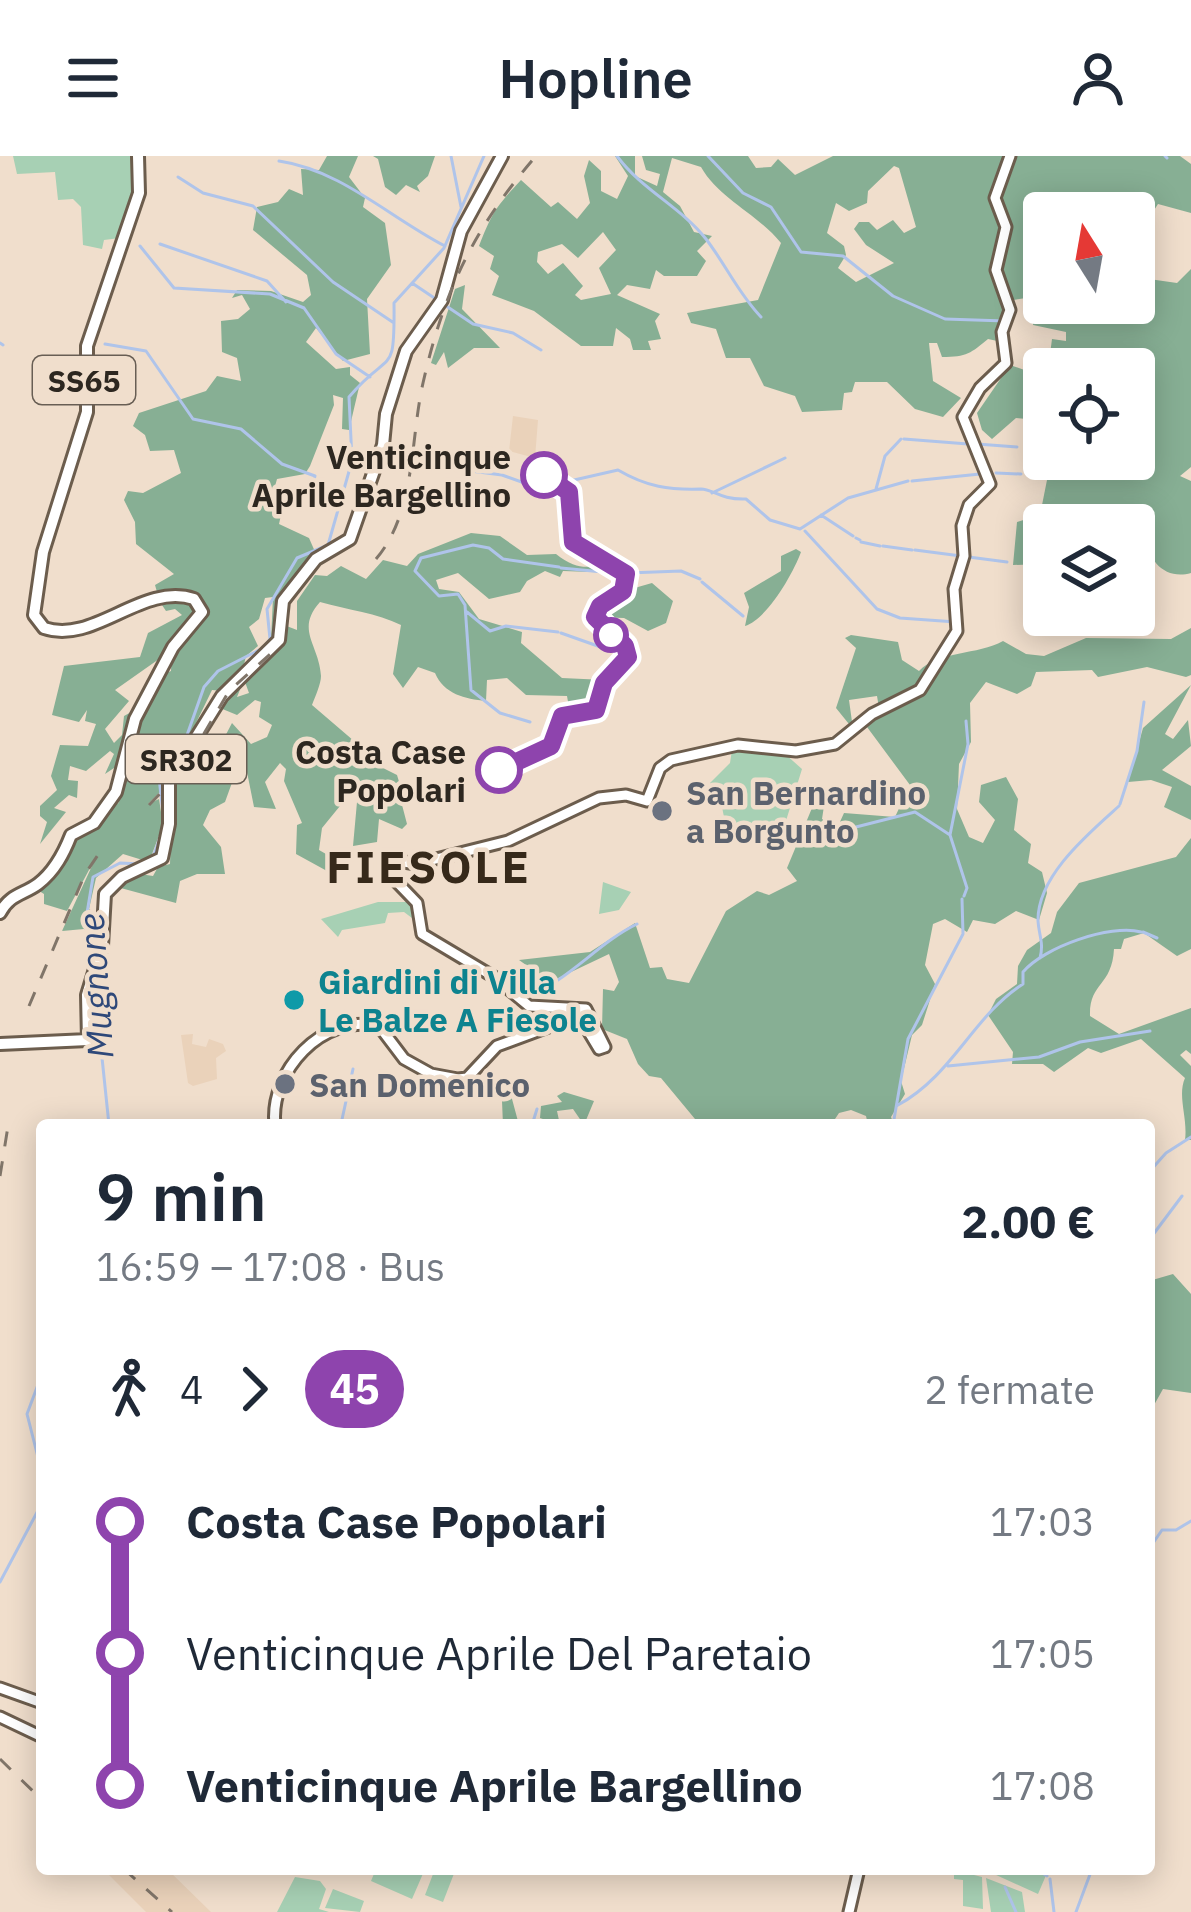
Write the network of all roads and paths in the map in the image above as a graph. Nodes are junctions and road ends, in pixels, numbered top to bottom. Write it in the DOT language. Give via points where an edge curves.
graph roads {
  1 [pos="138,156"];
  2 [pos="502,156"];
  3 [pos="1010,156"];
  4 [pos="0,913"];
  5 [pos="0,1044"];
  6 [pos="273,1119"];
  7 [pos="0,1688"];
  8 [pos="36,1701"];
  9 [pos="0,1717"];
  10 [pos="36,1734"];
  11 [pos="857,1875"];
  12 [pos="848,1909"];
  1 -- 4 [label="main road, SS65" via="138,197 87,346 87,412 43,552 34,610 39,625 61,632 182,595 198,606 194,628 173,647 134,719 116,792 94,823 71,835 39,883"];
  2 -- 5 [label="main road, SR302" via="459,234 442,300 406,351 350,539 306,570 281,604 279,640 228,689 168,783 164,855 118,880 103,898 86,1043"];
  3 -- 6 [label="main road" via="995,197 1006,227 996,270 1010,308 1002,334 1006,362 964,413 990,484 962,529 959,622 920,690 838,743 796,751 738,745 665,763 647,800 600,798 470,849 398,862 392,877 417,903 422,934 532,1007 586,1010 605,1047 580,1022 566,1020 500,1045 458,1079 423,1070 401,1057 382,1028 358,1024 290,1062"];
  7 -- 8 [label="main road"];
  9 -- 10 [label="main road"];
  11 -- 12 [label="main road"];
}
